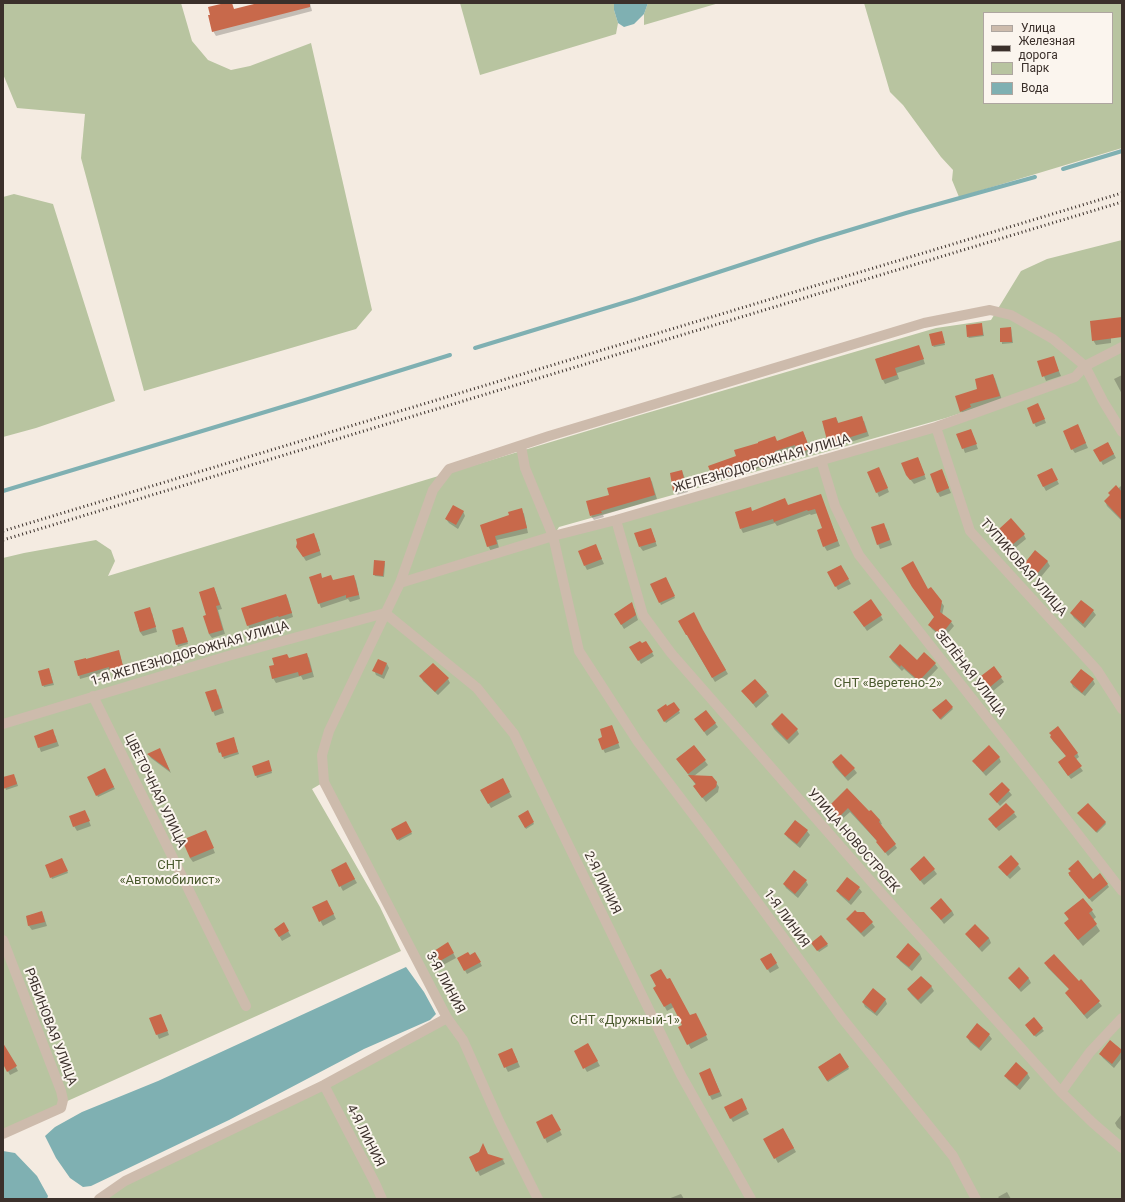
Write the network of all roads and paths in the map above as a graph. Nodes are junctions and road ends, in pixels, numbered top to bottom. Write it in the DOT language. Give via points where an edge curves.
graph roads {
  1 [pos="1122,347"];
  2 [pos="1085,366"];
  3 [pos="936,427"];
  4 [pos="1122,432"];
  5 [pos="521,446"];
  6 [pos="822,460"];
  7 [pos="616,520"];
  8 [pos="553,536"];
  9 [pos="400,583"];
  10 [pos="385,613"];
  11 [pos="93,696"];
  12 [pos="1122,709"];
  13 [pos="3,724"];
  14 [pos="1122,891"];
  15 [pos="3,940"];
  16 [pos="246,1006"];
  17 [pos="447,1018"];
  18 [pos="1122,1018"];
  19 [pos="324,1085"];
  20 [pos="1061,1092"];
  21 [pos="3,1134"];
  22 [pos="1122,1148"];
  23 [pos="101,1199"];
  24 [pos="382,1199"];
  25 [pos="538,1199"];
  26 [pos="751,1199"];
  27 [pos="976,1199"];
  1 -- 2 [label="street, ЖЕЛЕЗНОДОРОЖНАЯ УЛИЦА"];
  2 -- 3 [label="street, ЖЕЛЕЗНОДОРОЖНАЯ УЛИЦА" via="1075,377"];
  2 -- 4 [label="street" via="1102,401"];
  2 -- 5 [label="street" via="1053,339 1011,315 990,310 924,323"];
  3 -- 6 [label="street, ЖЕЛЕЗНОДОРОЖНАЯ УЛИЦА"];
  3 -- 12 [label="street, ТУПИКОВАЯ УЛИЦА" via="970,531 1097,670"];
  5 -- 8 [label="street" via="525,468"];
  5 -- 9 [label="street" via="449,469 433,490"];
  6 -- 7 [label="street, ЖЕЛЕЗНОДОРОЖНАЯ УЛИЦА"];
  6 -- 14 [label="street, ЗЕЛЁНАЯ УЛИЦА" via="835,506 859,555"];
  7 -- 8 [label="street, ЖЕЛЕЗНОДОРОЖНАЯ УЛИЦА"];
  7 -- 20 [label="street, УЛИЦА НОВОСТРОЕК" via="643,615 671,653 882,894"];
  8 -- 9 [label="street, ЖЕЛЕЗНОДОРОЖНАЯ УЛИЦА"];
  8 -- 27 [label="street, 1-Я ЛИНИЯ" via="579,651 638,742 842,1018 953,1156"];
  9 -- 10 [label="street"];
  10 -- 11 [label="street, 1-Я ЖЕЛЕЗНОДОРОЖНАЯ УЛИЦА"];
  10 -- 17 [label="street, 3-Я ЛИНИЯ" via="329,732 322,755 324,782"];
  10 -- 26 [label="street, 2-Я ЛИНИЯ" via="477,688 514,734 681,1075"];
  11 -- 13 [label="street, 1-Я ЖЕЛЕЗНОДОРОЖНАЯ УЛИЦА"];
  11 -- 16 [label="street, ЦВЕТОЧНАЯ УЛИЦА"];
  15 -- 21 [label="street, РЯБИНОВАЯ УЛИЦА" via="63,1100 61,1108"];
  17 -- 19 [label="street"];
  17 -- 25 [label="street, 3-Я ЛИНИЯ" via="463,1040"];
  18 -- 20 [label="street" via="1090,1052"];
  19 -- 23 [label="street" via="125,1181"];
  19 -- 24 [label="street, 4-Я ЛИНИЯ"];
  20 -- 22 [label="street, УЛИЦА НОВОСТРОЕК"];
}
